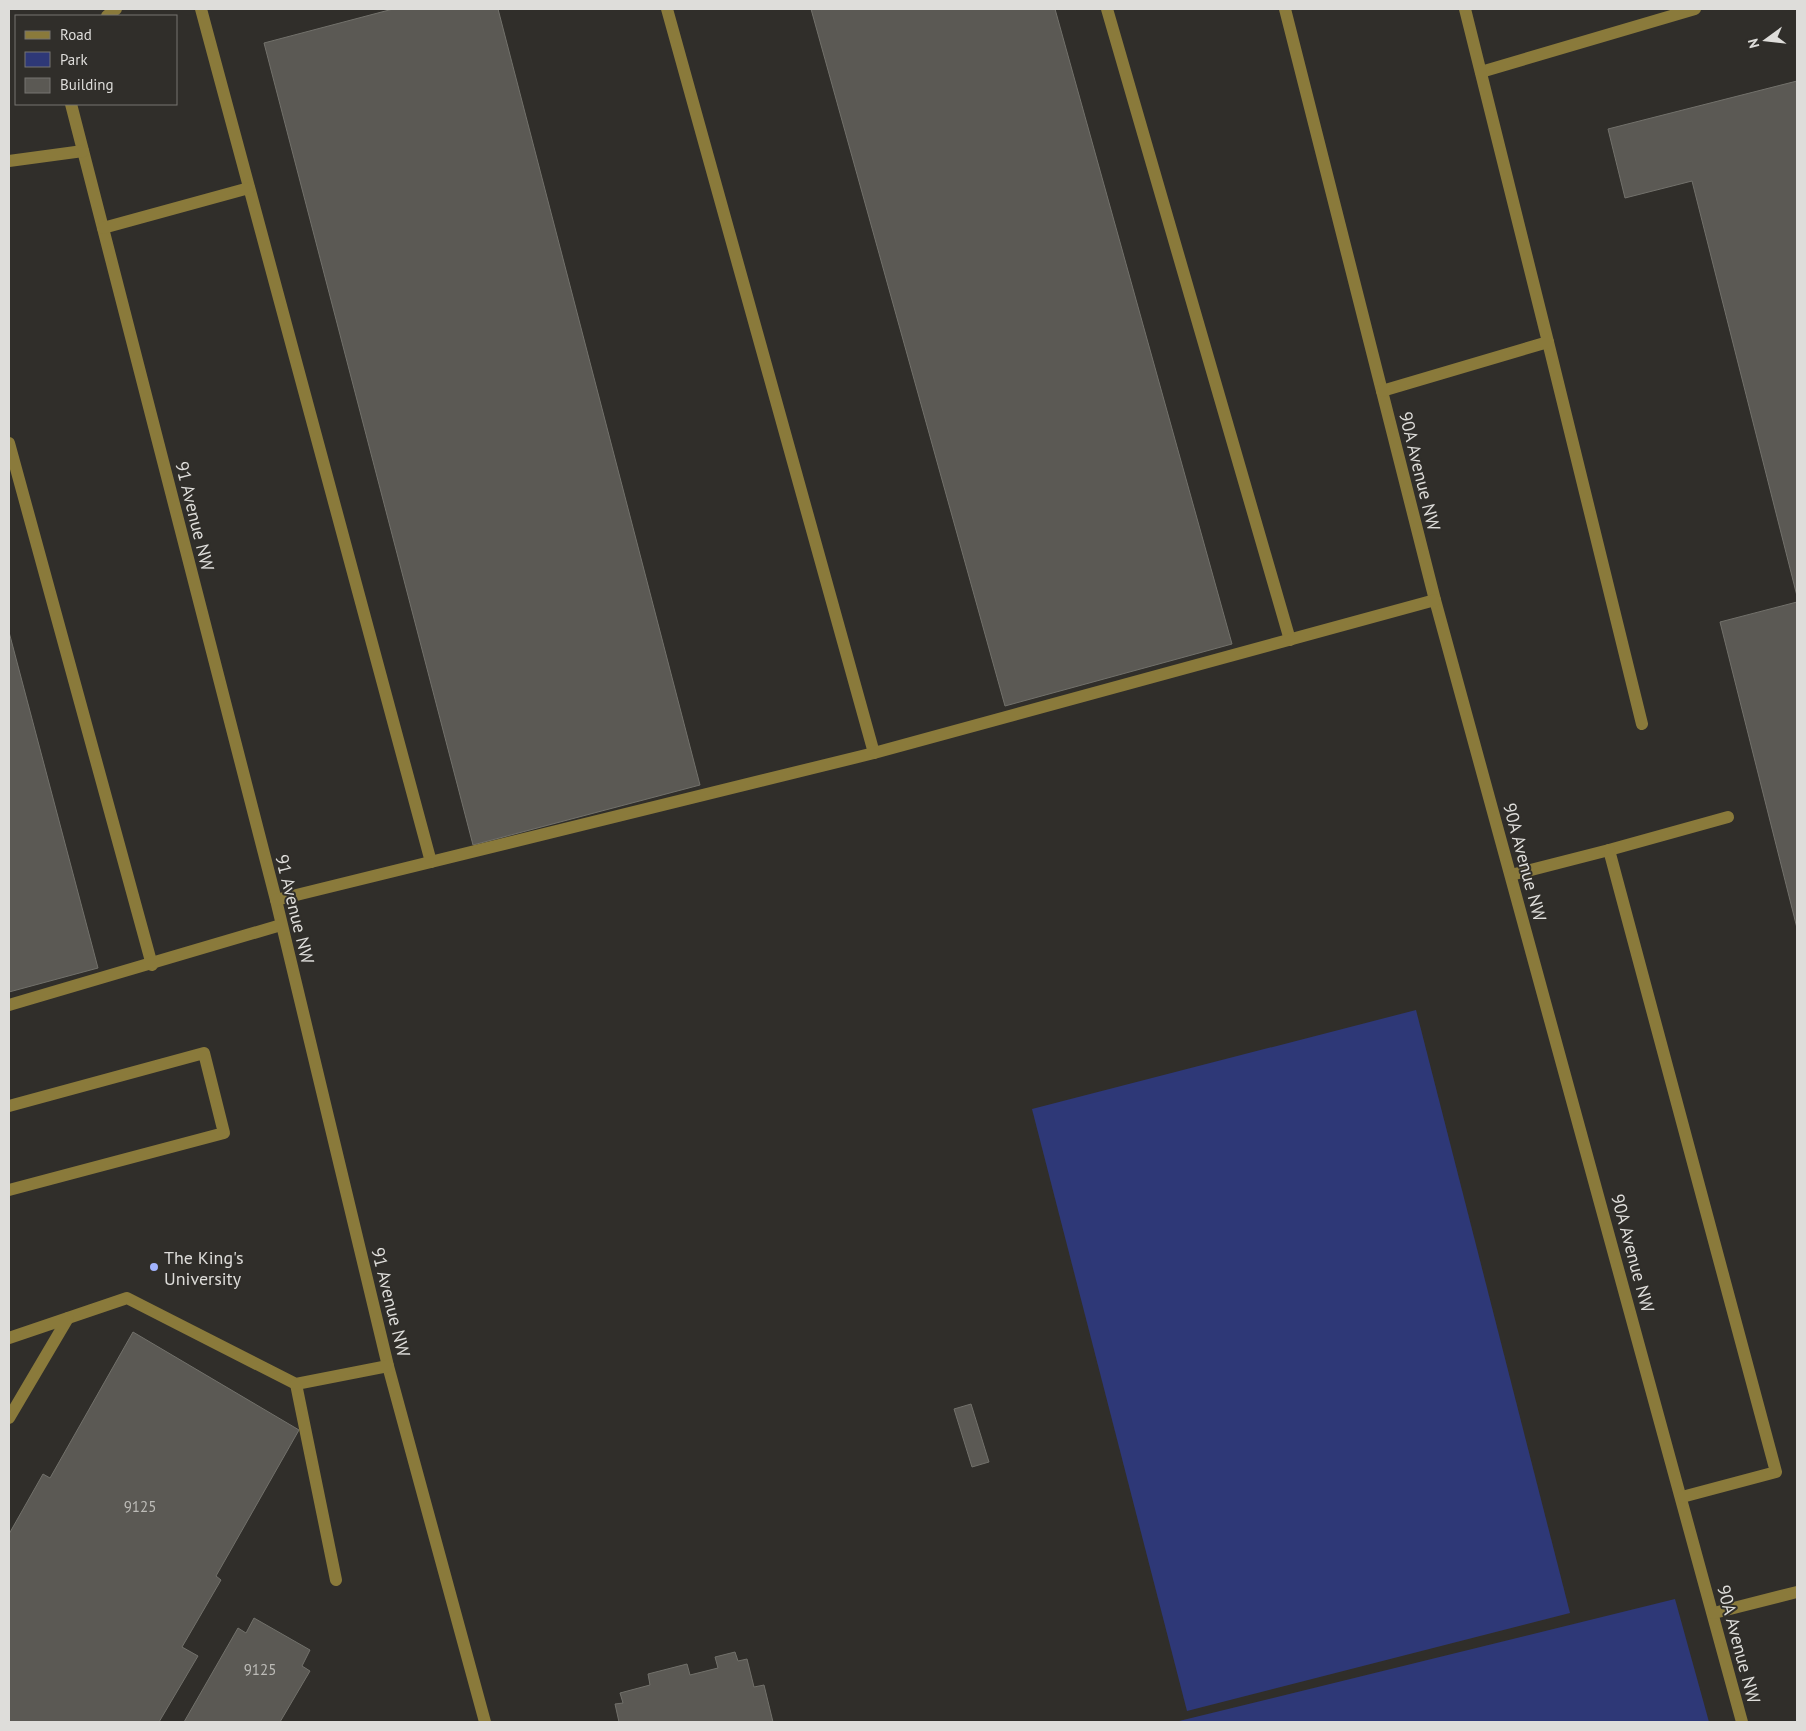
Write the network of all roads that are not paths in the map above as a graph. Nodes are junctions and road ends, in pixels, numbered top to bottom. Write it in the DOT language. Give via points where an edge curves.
graph roads {
  1 [pos="201,9"];
  2 [pos="667,9"];
  3 [pos="1107,9"];
  4 [pos="1284,9"];
  5 [pos="1465,9"];
  6 [pos="1695,9"];
  7 [pos="1481,72"];
  8 [pos="71,105"];
  9 [pos="83,151"];
  10 [pos="9,161"];
  11 [pos="249,188"];
  12 [pos="103,228"];
  13 [pos="1548,342"];
  14 [pos="1382,391"];
  15 [pos="9,443"];
  16 [pos="1435,600"];
  17 [pos="1290,640"];
  18 [pos="1642,724"];
  19 [pos="874,753"];
  20 [pos="1728,817"];
  21 [pos="1609,850"];
  22 [pos="431,862"];
  23 [pos="1511,875"];
  24 [pos="276,900"];
  25 [pos="281,925"];
  26 [pos="152,965"];
  27 [pos="9,1005"];
  28 [pos="9,1106"];
  29 [pos="9,1190"];
  30 [pos="68,1318"];
  31 [pos="9,1338"];
  32 [pos="388,1366"];
  33 [pos="296,1384"];
  34 [pos="9,1418"];
  35 [pos="1682,1497"];
  36 [pos="336,1580"];
  37 [pos="1797,1592"];
  38 [pos="1714,1613"];
  39 [pos="485,1722"];
  40 [pos="1742,1722"];
  1 -- 11 [label="street"];
  2 -- 19 [label="street"];
  3 -- 17 [label="street"];
  4 -- 14 [label="street, 90A Avenue NW"];
  5 -- 7 [label="street"];
  6 -- 7 [label="street"];
  7 -- 13 [label="street"];
  8 -- 9 [label="street, 91 Avenue NW"];
  9 -- 10 [label="street"];
  9 -- 12 [label="street, 91 Avenue NW"];
  11 -- 12 [label="street"];
  11 -- 22 [label="street"];
  12 -- 24 [label="street, 91 Avenue NW"];
  13 -- 14 [label="street"];
  13 -- 18 [label="street"];
  14 -- 16 [label="street, 90A Avenue NW"];
  15 -- 26 [label="street"];
  16 -- 17 [label="street"];
  16 -- 23 [label="street, 90A Avenue NW"];
  17 -- 19 [label="street"];
  19 -- 22 [label="street"];
  20 -- 21 [label="street"];
  21 -- 23 [label="street"];
  21 -- 35 [label="street" via="1776,1472"];
  22 -- 24 [label="street"];
  23 -- 35 [label="street, 90A Avenue NW"];
  24 -- 25 [label="street, 91 Avenue NW"];
  25 -- 26 [label="street"];
  25 -- 32 [label="street, 91 Avenue NW"];
  26 -- 27 [label="street"];
  28 -- 29 [label="street" via="204,1053 224,1133"];
  30 -- 31 [label="street"];
  30 -- 33 [label="street" via="127,1298"];
  30 -- 34 [label="street"];
  32 -- 33 [label="street"];
  32 -- 39 [label="street, 91 Avenue NW"];
  33 -- 36 [label="street"];
  35 -- 38 [label="street, 90A Avenue NW"];
  37 -- 38 [label="street"];
  38 -- 40 [label="street, 90A Avenue NW"];
}
